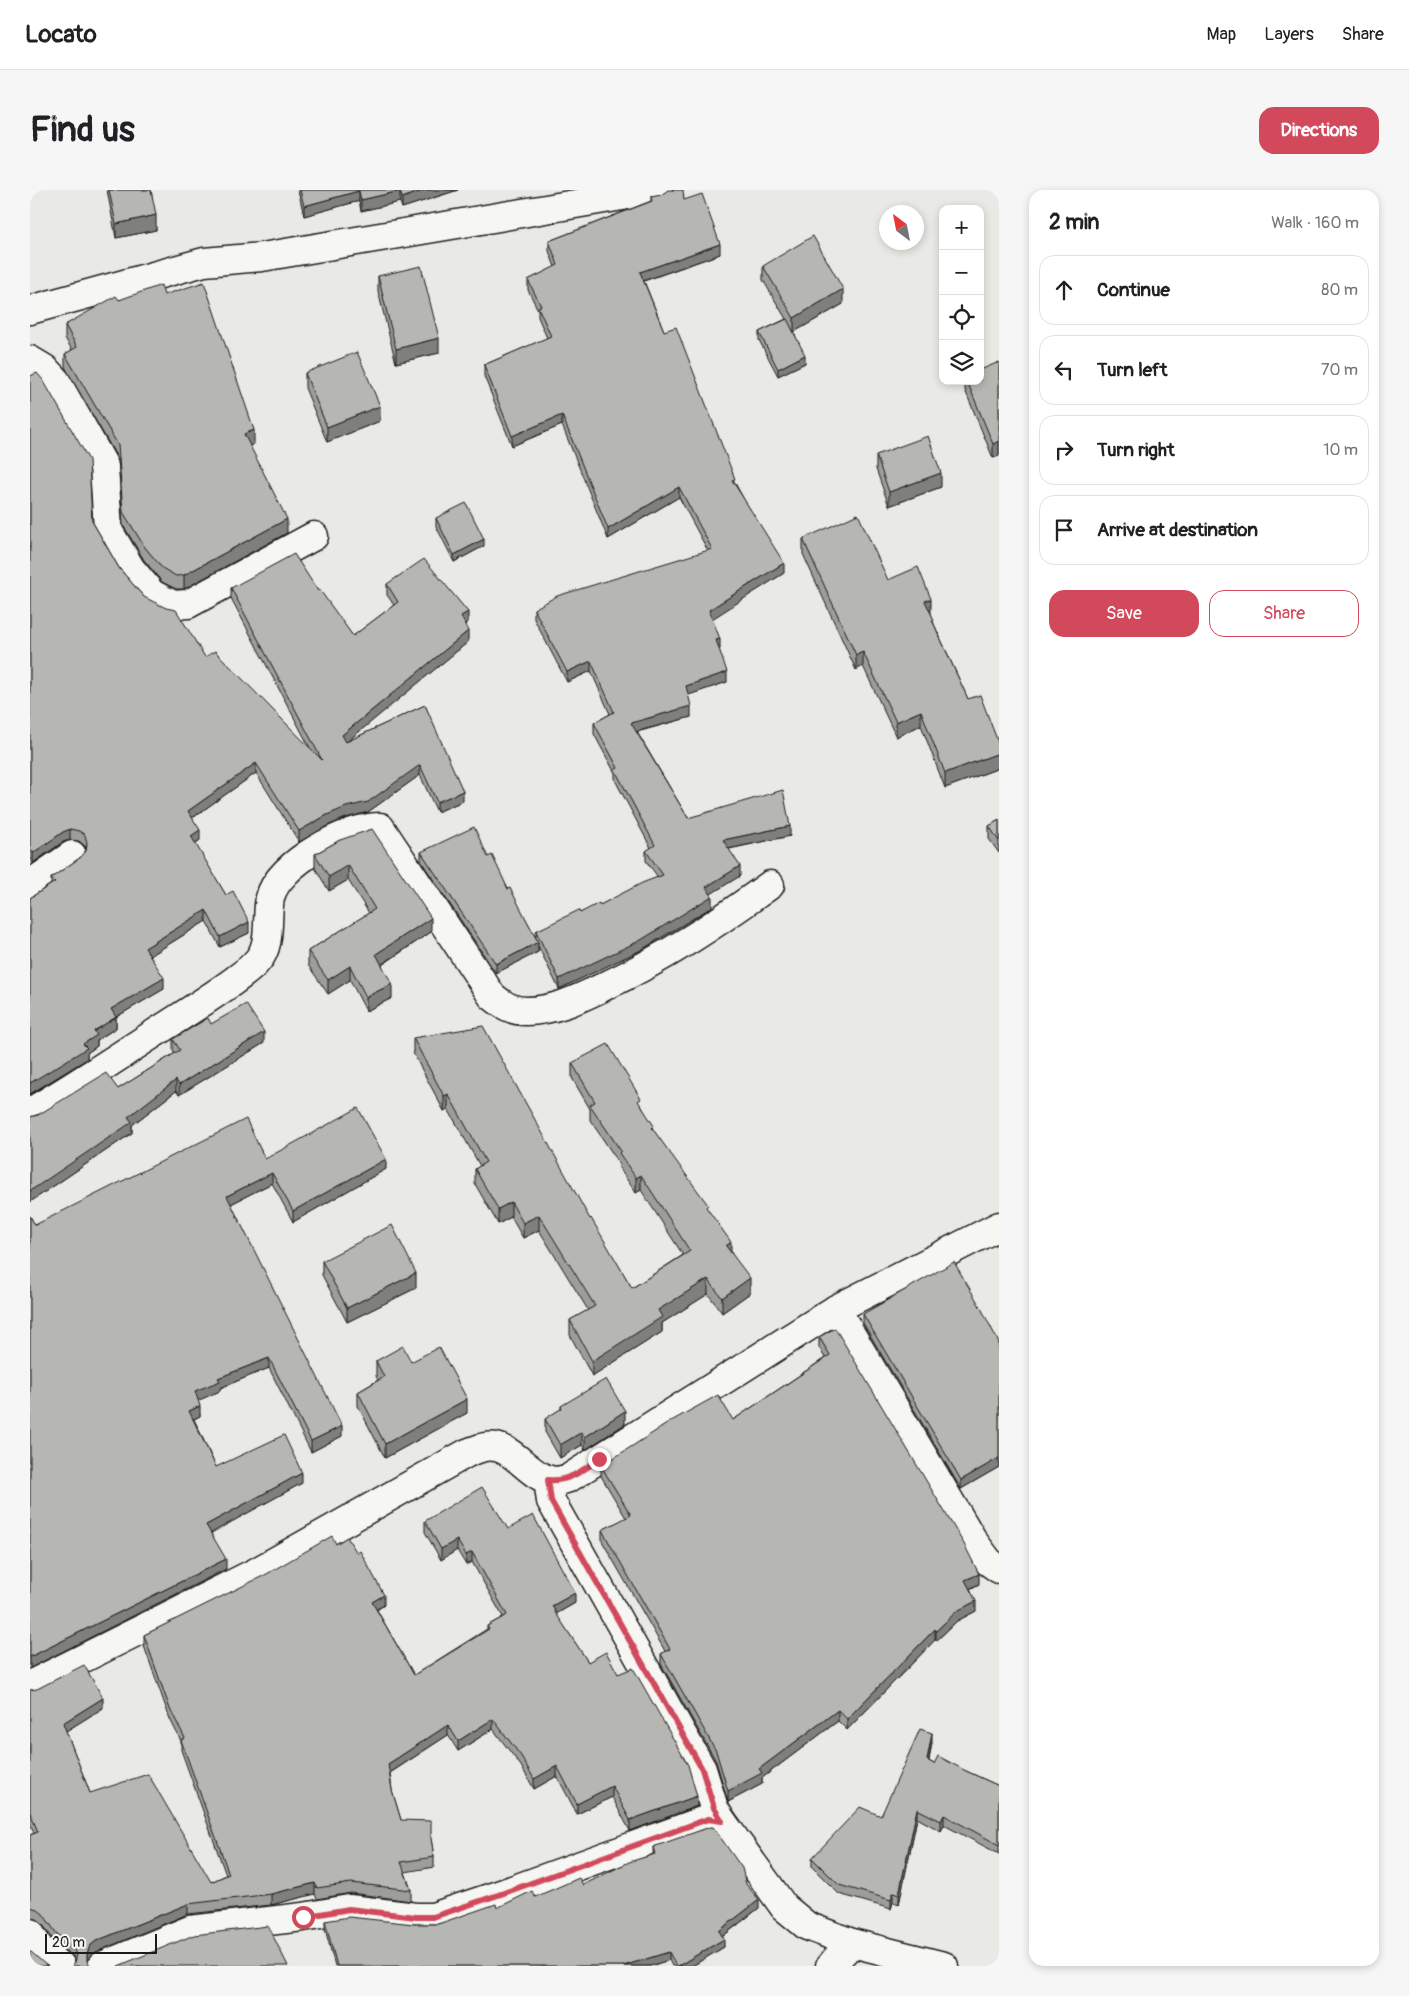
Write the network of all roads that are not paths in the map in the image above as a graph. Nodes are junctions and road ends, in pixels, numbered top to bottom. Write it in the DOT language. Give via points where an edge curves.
graph roads {
  1 [pos="658,190"];
  2 [pos="583,196"];
  3 [pos="30,310"];
  4 [pos="30,360"];
  5 [pos="314,536"];
  6 [pos="72,855"];
  7 [pos="30,884"];
  8 [pos="770,885"];
  9 [pos="30,1112"];
  10 [pos="999,1226"];
  11 [pos="836,1309"];
  12 [pos="548,1480"];
  13 [pos="999,1570"];
  14 [pos="30,1685"];
  15 [pos="722,1821"];
  16 [pos="30,1933"];
  17 [pos="852,1943"];
  18 [pos="55,1965"];
  19 [pos="102,1966"];
  20 [pos="830,1966"];
  21 [pos="944,1966"];
  1 -- 2 [label="street"];
  2 -- 3 [label="street" via="262,257 204,262"];
  4 -- 5 [label="street" via="56,381 104,466 108,530 131,569 152,594 172,605 188,604"];
  6 -- 7 [label="street"];
  8 -- 9 [label="street" via="716,925 636,971 568,1004 526,1011 503,1006 492,996 380,827 358,830 326,844 280,876 270,896 267,936 260,959 252,966 209,999"];
  10 -- 11 [label="street"];
  11 -- 12 [label="street" via="569,1478"];
  11 -- 13 [label="street" via="974,1542"];
  12 -- 14 [label="street" via="502,1449 487,1446 467,1453 258,1571"];
  12 -- 15 [label="street" via="551,1501 702,1769 714,1808"];
  15 -- 17 [label="street" via="794,1917 807,1926"];
  15 -- 19 [label="street" via="701,1821 433,1917 349,1909 190,1930"];
  16 -- 18 [label="street" via="40,1951"];
  17 -- 20 [label="street"];
  17 -- 21 [label="street"];
}
